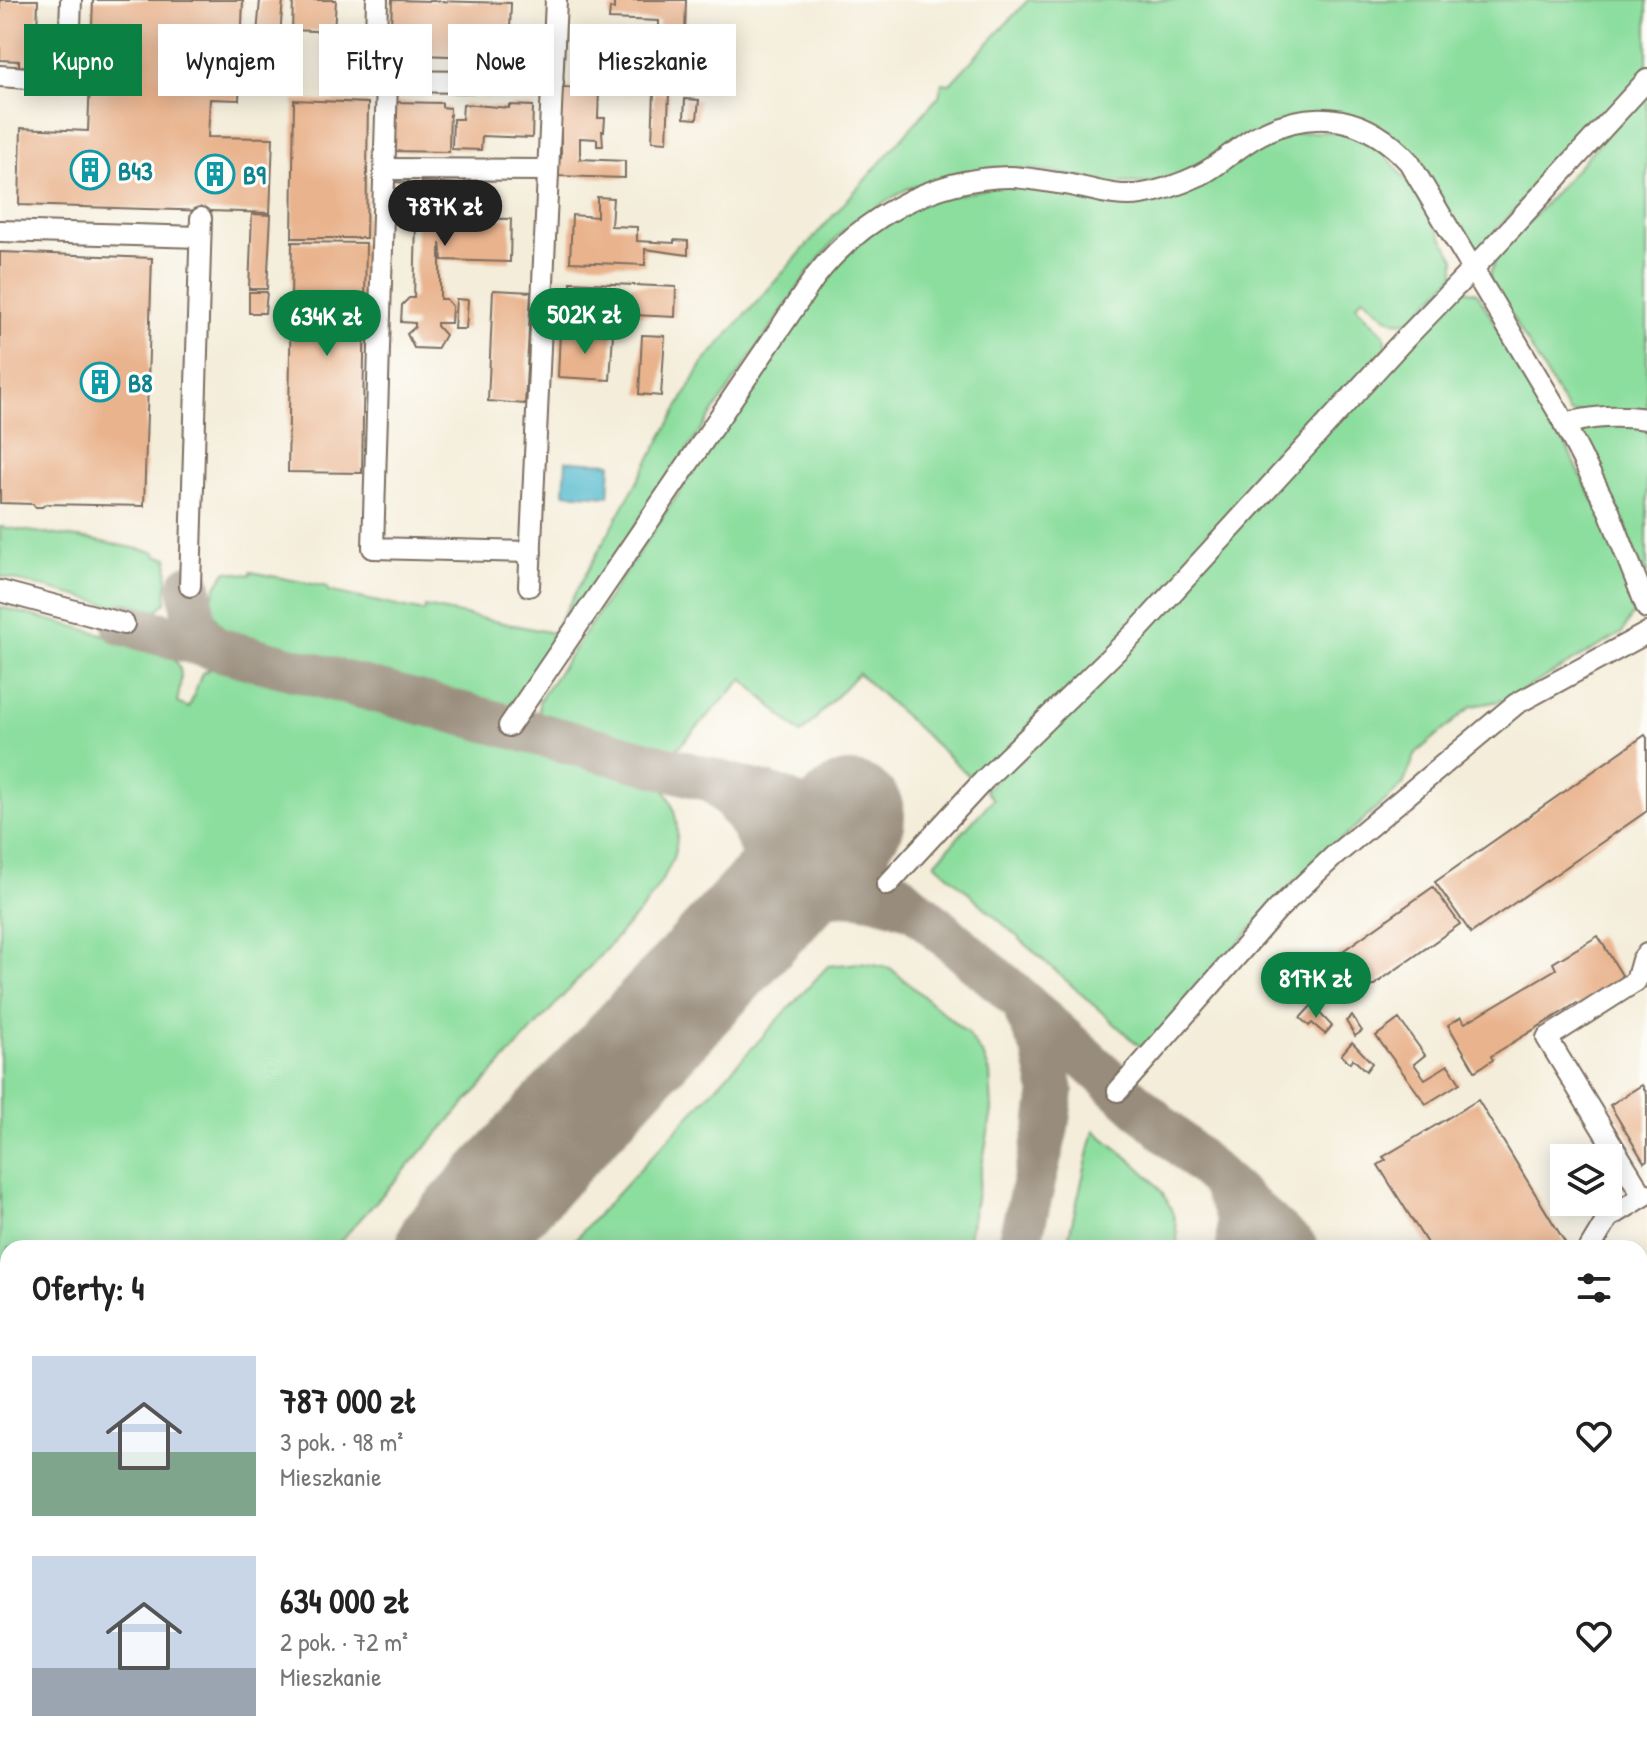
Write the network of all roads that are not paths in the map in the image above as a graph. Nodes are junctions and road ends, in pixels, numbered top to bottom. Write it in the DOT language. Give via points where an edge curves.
graph roads {
  1 [pos="71,0"];
  2 [pos="377,0"];
  3 [pos="556,0"];
  4 [pos="376,24"];
  5 [pos="554,55"];
  6 [pos="0,76"];
  7 [pos="1647,80"];
  8 [pos="387,96"];
  9 [pos="552,96"];
  10 [pos="385,169"];
  11 [pos="547,170"];
  12 [pos="0,231"];
  13 [pos="1473,269"];
  14 [pos="1647,419"];
  15 [pos="1564,424"];
  16 [pos="531,552"];
  17 [pos="1641,580"];
  18 [pos="190,586"];
  19 [pos="529,586"];
  20 [pos="0,591"];
  21 [pos="1647,608"];
  22 [pos="124,624"];
  23 [pos="1647,633"];
  24 [pos="509,726"];
  25 [pos="887,885"];
  26 [pos="1647,954"];
  27 [pos="1642,981"];
  28 [pos="1118,1091"];
  29 [pos="1645,1195"];
  30 [pos="1595,1240"];
  1 -- 6 [label="street" via="68,81"];
  2 -- 4 [label="street"];
  3 -- 5 [label="street"];
  7 -- 13 [label="street"];
  8 -- 10 [label="street"];
  9 -- 11 [label="street"];
  10 -- 11 [label="street"];
  10 -- 16 [label="street" via="373,548"];
  11 -- 16 [label="street"];
  12 -- 18 [label="street" via="201,228"];
  13 -- 15 [label="street"];
  13 -- 24 [label="street" via="1409,162 1378,134 1344,121 1299,120 1260,134 1201,174 1142,194 1010,177 928,193 872,220 822,267"];
  13 -- 25 [label="street" via="1139,629 984,780"];
  14 -- 15 [label="street" via="1592,416"];
  15 -- 17 [label="street"];
  16 -- 19 [label="street"];
  17 -- 21 [label="street"];
  20 -- 22 [label="street"];
  23 -- 28 [label="street" via="1516,704 1334,856 1277,910"];
  26 -- 27 [label="street"];
  27 -- 29 [label="street" via="1547,1038"];
  29 -- 30 [label="street" via="1608,1218"];
}
